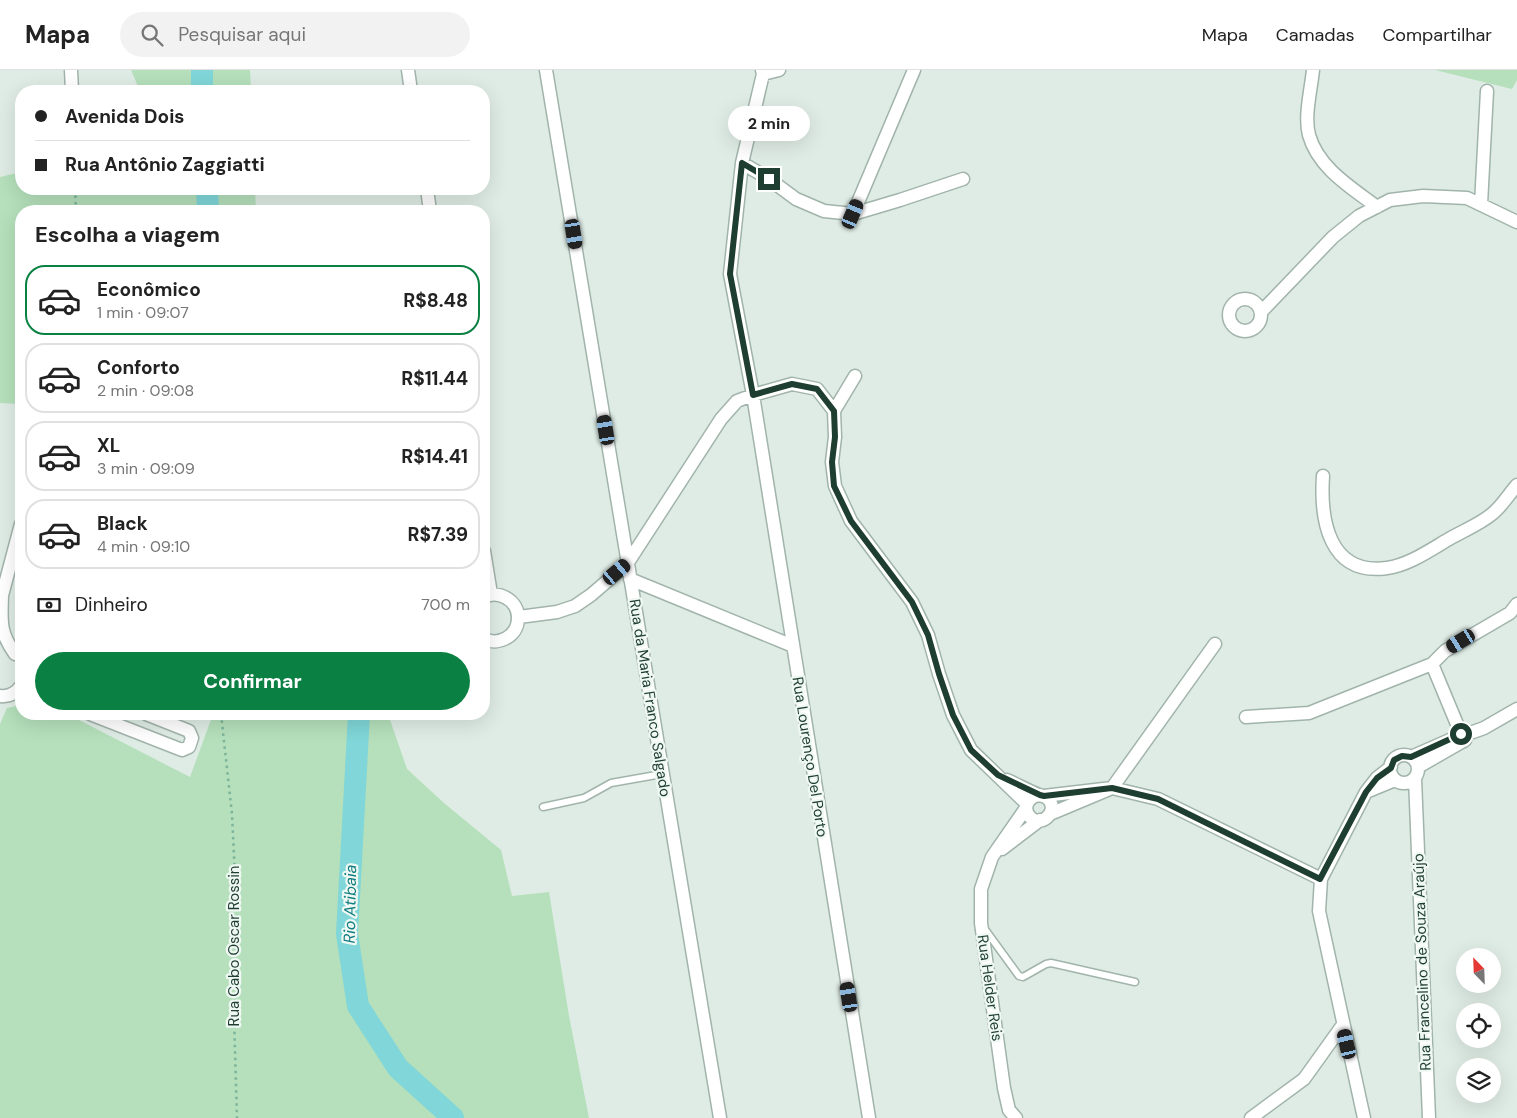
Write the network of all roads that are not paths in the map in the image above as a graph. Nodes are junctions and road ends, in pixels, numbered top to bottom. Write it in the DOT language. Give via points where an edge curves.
graph roads {
  1 [pos="71,70"];
  2 [pos="408,70"];
  3 [pos="546,70"];
  4 [pos="779,70"];
  5 [pos="914,70"];
  6 [pos="1313,70"];
  7 [pos="762,72"];
  8 [pos="72,85"];
  9 [pos="410,85"];
  10 [pos="1487,91"];
  11 [pos="742,163"];
  12 [pos="963,179"];
  13 [pos="1481,204"];
  14 [pos="1377,207"];
  15 [pos="853,214"];
  16 [pos="1517,222"];
  17 [pos="1261,312"];
  18 [pos="855,376"];
  19 [pos="753,395"];
  20 [pos="834,411"];
  21 [pos="1323,476"];
  22 [pos="1517,485"];
  23 [pos="15,546"];
  24 [pos="627,564"];
  25 [pos="630,580"];
  26 [pos="490,595"];
  27 [pos="1,599"];
  28 [pos="1517,604"];
  29 [pos="519,617"];
  30 [pos="490,640"];
  31 [pos="1215,644"];
  32 [pos="793,646"];
  33 [pos="0,651"];
  34 [pos="15,652"];
  35 [pos="15,655"];
  36 [pos="1432,664"];
  37 [pos="15,692"];
  38 [pos="1,698"];
  39 [pos="1517,710"];
  40 [pos="1246,717"];
  41 [pos="105,720"];
  42 [pos="161,720"];
  43 [pos="1466,736"];
  44 [pos="1405,772"];
  45 [pos="662,774"];
  46 [pos="998,775"];
  47 [pos="1112,788"];
  48 [pos="1042,796"];
  49 [pos="1027,806"];
  50 [pos="543,807"];
  51 [pos="1045,817"];
  52 [pos="992,857"];
  53 [pos="1320,879"];
  54 [pos="981,923"];
  55 [pos="1136,982"];
  56 [pos="1342,1026"];
  57 [pos="720,1118"];
  58 [pos="869,1118"];
  59 [pos="1016,1118"];
  60 [pos="1251,1118"];
  61 [pos="1364,1118"];
  62 [pos="1429,1118"];
  1 -- 8 [label="street"];
  2 -- 9 [label="street"];
  3 -- 24 [label="street, Rua da Maria Franco Salgado"];
  4 -- 7 [label="street"];
  5 -- 15 [label="street"];
  6 -- 14 [label="street" via="1309,135 1319,156 1335,175"];
  7 -- 11 [label="street, Rua Lourenço Del Porto"];
  10 -- 13 [label="street"];
  11 -- 15 [label="street" via="796,199 824,211"];
  11 -- 19 [label="street, Rua Lourenço Del Porto" via="730,274"];
  12 -- 15 [label="street"];
  13 -- 14 [label="street" via="1467,198 1423,196 1390,200"];
  13 -- 16 [label="street"];
  14 -- 17 [label="street" via="1333,237"];
  18 -- 20 [label="street"];
  19 -- 20 [label="street" via="792,384 817,389"];
  19 -- 24 [label="street" via="737,401 721,419"];
  19 -- 32 [label="street, Rua Lourenço Del Porto"];
  20 -- 46 [label="street" via="834,486 851,521 912,602 928,635 953,715 971,750"];
  21 -- 22 [label="street" via="1325,520 1334,546 1348,562 1369,569 1389,568 1416,558 1493,514"];
  23 -- 27 [label="street"];
  24 -- 25 [label="street, Rua da Maria Franco Salgado"];
  24 -- 29 [label="street" via="575,606"];
  25 -- 32 [label="street"];
  25 -- 45 [label="street, Rua da Maria Franco Salgado"];
  26 -- 29 [label="street" via="511,601"];
  27 -- 34 [label="street" via="1,632"];
  28 -- 36 [label="street" via="1510,612 1445,651"];
  29 -- 30 [label="street" via="515,629 504,640"];
  31 -- 47 [label="street"];
  32 -- 58 [label="street, Rua Lourenço Del Porto"];
  33 -- 35 [label="street"];
  36 -- 40 [label="street" via="1309,713"];
  36 -- 43 [label="street"];
  37 -- 38 [label="street"];
  39 -- 43 [label="street"];
  41 -- 42 [label="street" via="182,750 189,747 192,738 189,731"];
  43 -- 44 [label="street"];
  44 -- 53 [label="street" via="1377,778 1366,792"];
  44 -- 62 [label="street, Rua Francelino de Souza Araújo" via="1416,807"];
  45 -- 50 [label="lane" via="612,783 584,798"];
  45 -- 57 [label="street, Rua da Maria Franco Salgado"];
  46 -- 48 [label="street"];
  46 -- 49 [label="street"];
  47 -- 48 [label="street"];
  47 -- 51 [label="street"];
  47 -- 53 [label="street" via="1158,799"];
  48 -- 49 [label="street" via="1032,797"];
  48 -- 51 [label="street" via="1052,806"];
  49 -- 51 [label="street" via="1032,818"];
  49 -- 52 [label="street, Rua Helder Reis"];
  51 -- 52 [label="street"];
  52 -- 54 [label="street, Rua Helder Reis" via="981,889"];
  53 -- 56 [label="street" via="1319,911"];
  54 -- 55 [label="lane" via="1019,976 1026,976 1051,963"];
  54 -- 59 [label="street, Rua Helder Reis" via="1004,1088 1009,1110"];
  56 -- 60 [label="street" via="1304,1079"];
  56 -- 61 [label="street"];
}
